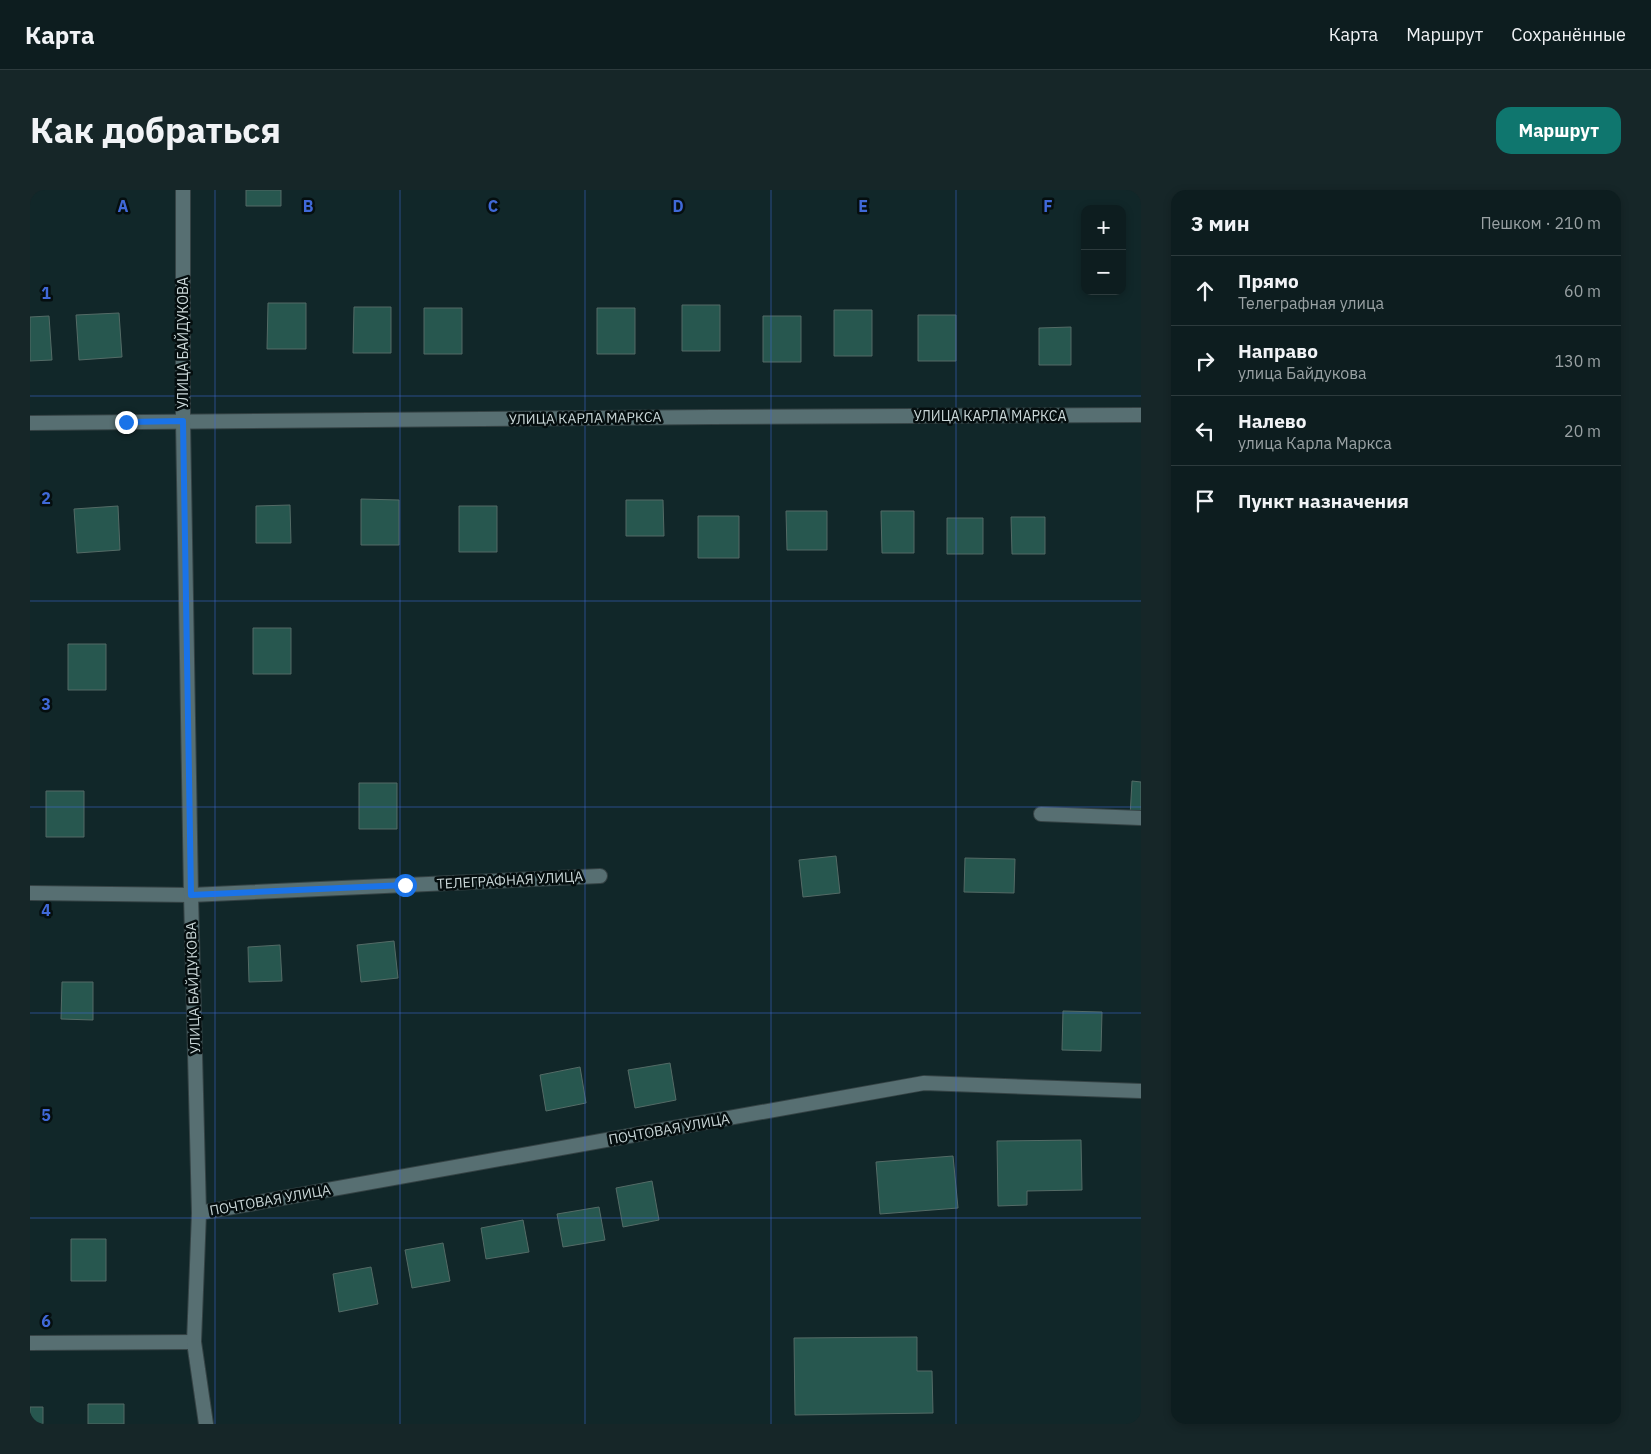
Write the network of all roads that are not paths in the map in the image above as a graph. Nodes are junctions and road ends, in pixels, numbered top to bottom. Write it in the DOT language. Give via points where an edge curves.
graph roads {
  1 [pos="183,190"];
  2 [pos="1141,415"];
  3 [pos="183,421"];
  4 [pos="30,423"];
  5 [pos="1041,814"];
  6 [pos="1141,818"];
  7 [pos="600,876"];
  8 [pos="30,893"];
  9 [pos="191,895"];
  10 [pos="1141,1090"];
  11 [pos="200,1213"];
  12 [pos="30,1342"];
  13 [pos="194,1342"];
  14 [pos="206,1424"];
  1 -- 3 [label="street, УЛИЦА БАЙДУКОВА"];
  2 -- 3 [label="street, УЛИЦА КАРЛА МАРКСА"];
  3 -- 4 [label="street, УЛИЦА КАРЛА МАРКСА"];
  3 -- 9 [label="street, УЛИЦА БАЙДУКОВА"];
  5 -- 6 [label="street"];
  7 -- 9 [label="street, ТЕЛЕГРАФНАЯ УЛИЦА"];
  8 -- 9 [label="street, ТЕЛЕГРАФНАЯ УЛИЦА"];
  9 -- 11 [label="street, УЛИЦА БАЙДУКОВА"];
  10 -- 11 [label="street, ПОЧТОВАЯ УЛИЦА" via="924,1083"];
  11 -- 13 [label="street, УЛИЦА БАЙДУКОВА"];
  12 -- 13 [label="street"];
  13 -- 14 [label="street, УЛИЦА БАЙДУКОВА"];
}
